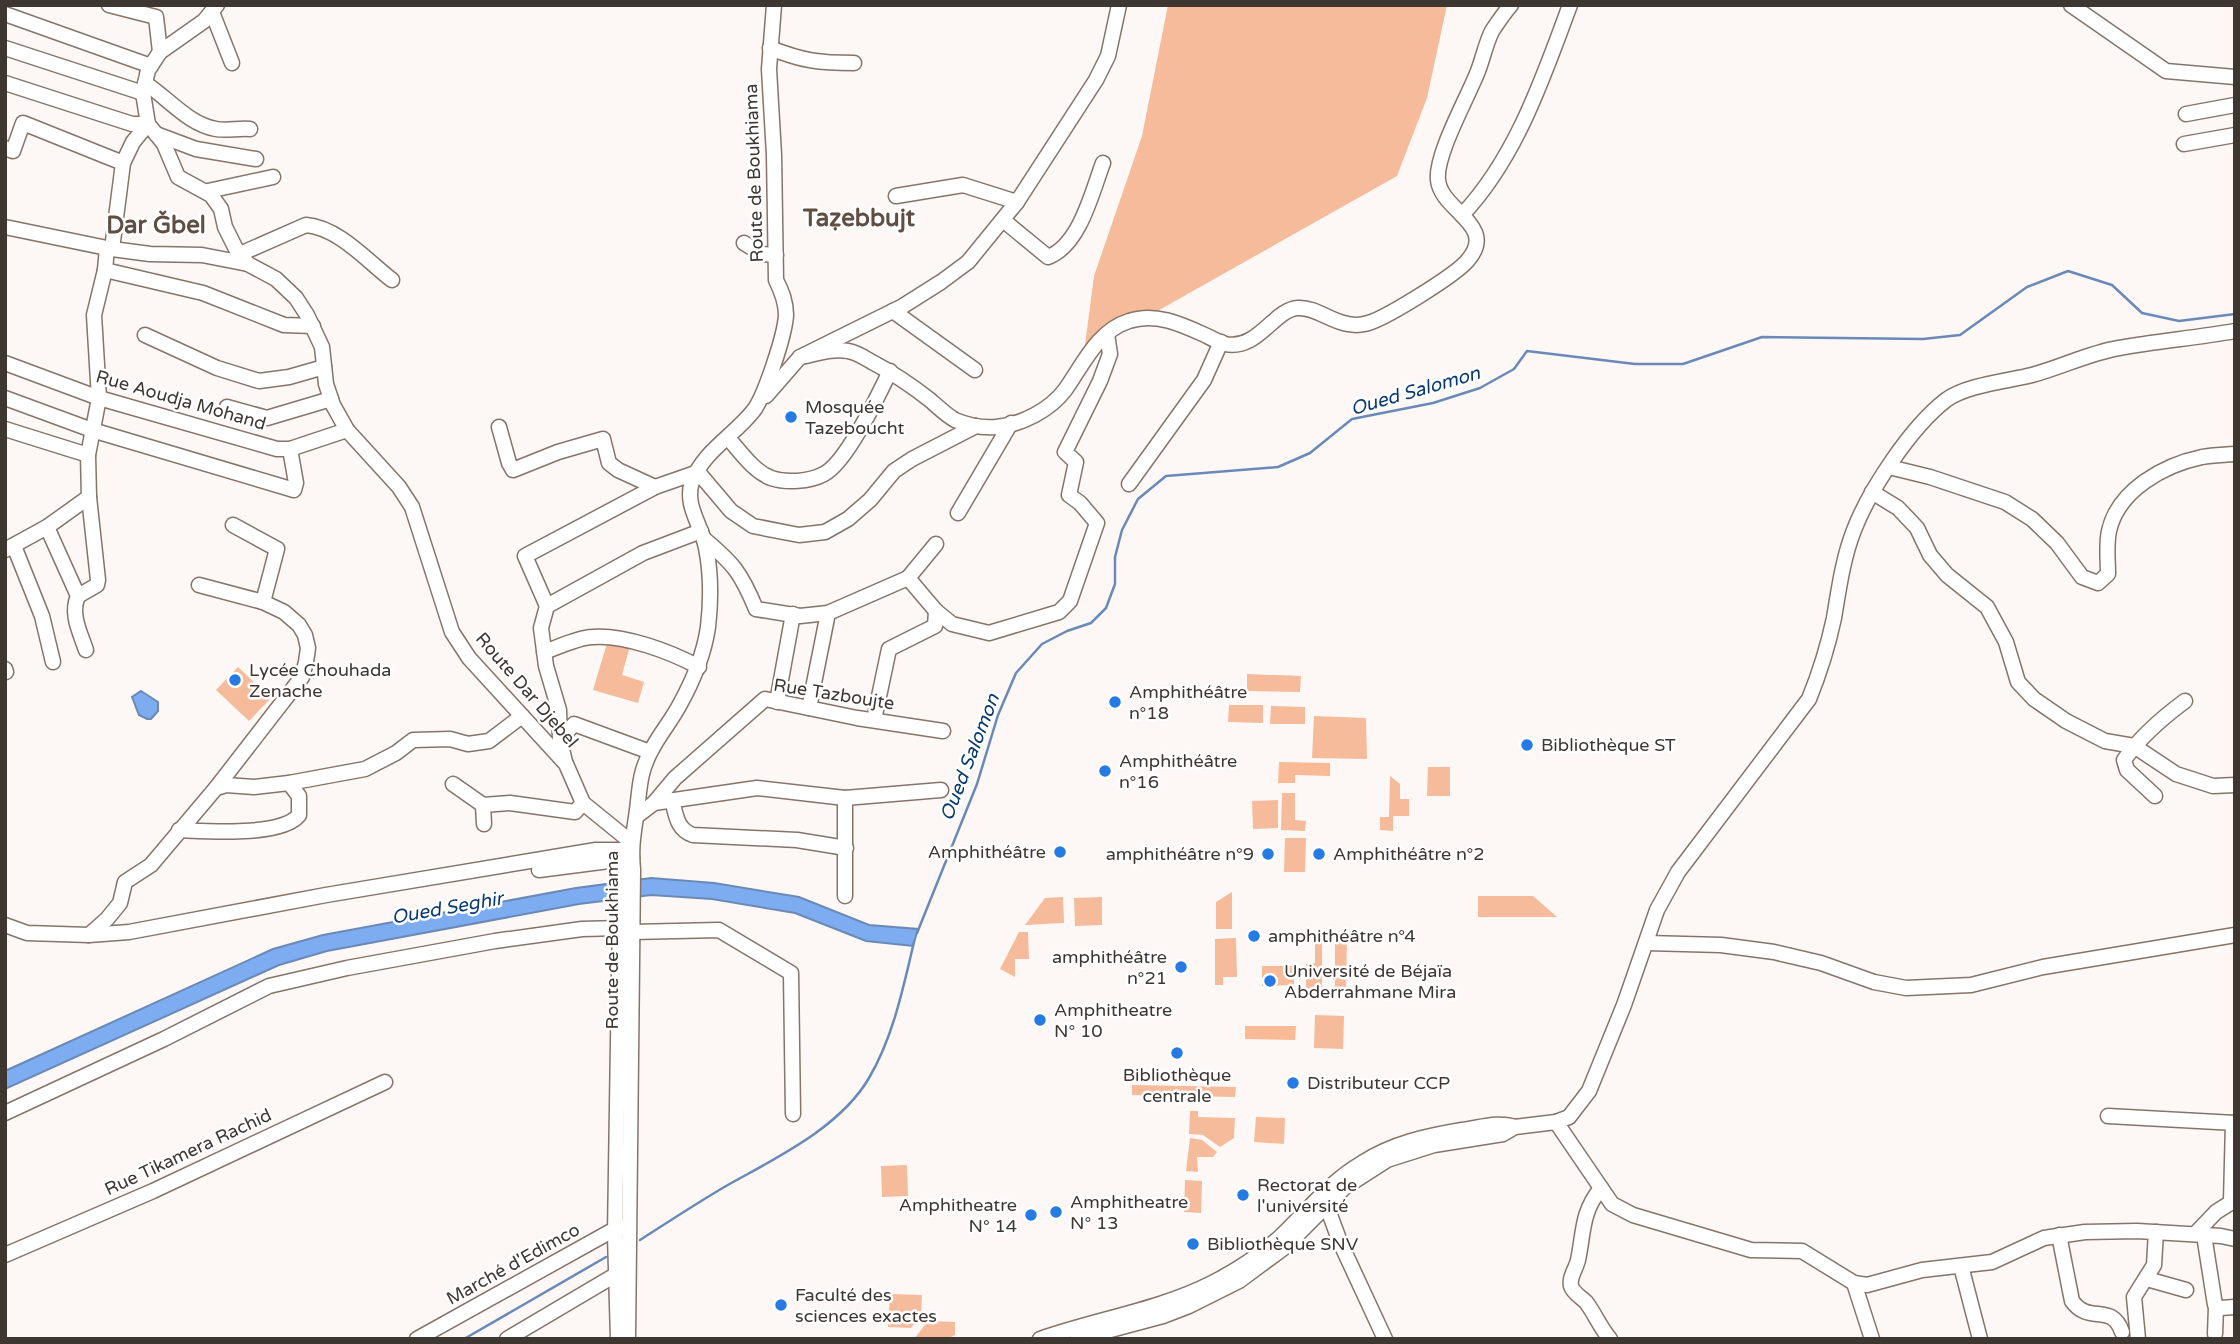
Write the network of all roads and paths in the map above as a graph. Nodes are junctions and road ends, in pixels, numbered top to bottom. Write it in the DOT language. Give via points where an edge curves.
graph roads {
  1 [pos="109,5"];
  2 [pos="774,5"];
  3 [pos="1119,5"];
  4 [pos="1511,5"];
  5 [pos="1570,5"];
  6 [pos="2071,5"];
  7 [pos="214,8"];
  8 [pos="156,11"];
  9 [pos="5,14"];
  10 [pos="5,48"];
  11 [pos="770,48"];
  12 [pos="160,52"];
  13 [pos="232,63"];
  14 [pos="854,63"];
  15 [pos="151,66"];
  16 [pos="2235,77"];
  17 [pos="5,83"];
  18 [pos="144,88"];
  19 [pos="2235,105"];
  20 [pos="2186,114"];
  21 [pos="151,129"];
  22 [pos="250,129"];
  23 [pos="2235,135"];
  24 [pos="2184,144"];
  25 [pos="5,148"];
  26 [pos="256,159"];
  27 [pos="123,163"];
  28 [pos="1103,163"];
  29 [pos="273,177"];
  30 [pos="208,191"];
  31 [pos="896,196"];
  32 [pos="1017,202"];
  33 [pos="1462,215"];
  34 [pos="1003,220"];
  35 [pos="5,227"];
  36 [pos="744,243"];
  37 [pos="109,248"];
  38 [pos="776,255"];
  39 [pos="244,259"];
  40 [pos="105,270"];
  41 [pos="392,280"];
  42 [pos="893,311"];
  43 [pos="313,326"];
  44 [pos="2235,331"];
  45 [pos="1107,334"];
  46 [pos="145,335"];
  47 [pos="1221,342"];
  48 [pos="800,357"];
  49 [pos="5,363"];
  50 [pos="324,367"];
  51 [pos="975,370"];
  52 [pos="890,371"];
  53 [pos="5,398"];
  54 [pos="99,398"];
  55 [pos="331,399"];
  56 [pos="228,407"];
  57 [pos="756,408"];
  58 [pos="1011,423"];
  59 [pos="976,426"];
  60 [pos="499,427"];
  61 [pos="5,429"];
  62 [pos="92,430"];
  63 [pos="347,430"];
  64 [pos="728,438"];
  65 [pos="290,449"];
  66 [pos="2235,454"];
  67 [pos="88,455"];
  68 [pos="1889,467"];
  69 [pos="698,472"];
  70 [pos="1129,484"];
  71 [pos="655,487"];
  72 [pos="1872,492"];
  73 [pos="89,497"];
  74 [pos="958,513"];
  75 [pos="233,526"];
  76 [pos="47,527"];
  77 [pos="702,535"];
  78 [pos="936,544"];
  79 [pos="10,548"];
  80 [pos="908,578"];
  81 [pos="199,584"];
  82 [pos="78,596"];
  83 [pos="263,603"];
  84 [pos="547,606"];
  85 [pos="936,611"];
  86 [pos="828,613"];
  87 [pos="793,614"];
  88 [pos="952,624"];
  89 [pos="935,626"];
  90 [pos="86,650"];
  91 [pos="544,652"];
  92 [pos="53,662"];
  93 [pos="699,667"];
  94 [pos="2185,701"];
  95 [pos="777,702"];
  96 [pos="809,708"];
  97 [pos="522,716"];
  98 [pos="874,720"];
  99 [pos="943,731"];
  100 [pos="560,740"];
  101 [pos="2134,746"];
  102 [pos="650,752"];
  103 [pos="566,764"];
  104 [pos="289,783"];
  105 [pos="453,784"];
  106 [pos="2235,785"];
  107 [pos="216,788"];
  108 [pos="941,790"];
  109 [pos="2155,796"];
  110 [pos="845,798"];
  111 [pos="672,800"];
  112 [pos="583,803"];
  113 [pos="654,803"];
  114 [pos="483,806"];
  115 [pos="637,816"];
  116 [pos="484,824"];
  117 [pos="179,830"];
  118 [pos="846,848"];
  119 [pos="627,857"];
  120 [pos="845,897"];
  121 [pos="626,925"];
  122 [pos="5,926"];
  123 [pos="5,935"];
  124 [pos="89,935"];
  125 [pos="2235,935"];
  126 [pos="1647,943"];
  127 [pos="385,1082"];
  128 [pos="5,1113"];
  129 [pos="793,1114"];
  130 [pos="2108,1116"];
  131 [pos="1556,1122"];
  132 [pos="2234,1123"];
  133 [pos="1515,1127"];
  134 [pos="1601,1188"];
  135 [pos="2233,1201"];
  136 [pos="1326,1204"];
  137 [pos="622,1231"];
  138 [pos="2156,1232"];
  139 [pos="2059,1235"];
  140 [pos="2199,1235"];
  141 [pos="2235,1239"];
  142 [pos="1282,1243"];
  143 [pos="5,1255"];
  144 [pos="621,1265"];
  145 [pos="1961,1266"];
  146 [pos="2147,1279"];
  147 [pos="1854,1283"];
  148 [pos="2186,1290"];
  149 [pos="2216,1307"];
  150 [pos="2235,1307"];
  151 [pos="2122,1332"];
  152 [pos="2216,1334"];
  153 [pos="417,1339"];
  154 [pos="507,1339"];
  155 [pos="618,1339"];
  156 [pos="628,1339"];
  157 [pos="1040,1339"];
  158 [pos="1077,1339"];
  159 [pos="1385,1339"];
  160 [pos="1610,1339"];
  161 [pos="1872,1339"];
  162 [pos="1980,1339"];
  163 [pos="2138,1339"];
  1 -- 8 [label="street"];
  2 -- 11 [label="street, Route de Boukhiama"];
  3 -- 32 [label="street" via="1108,56 1096,80"];
  4 -- 33 [label="street" via="1491,33 1441,158 1438,181 1446,199"];
  5 -- 33 [label="street" via="1521,125 1481,195"];
  6 -- 16 [label="street" via="2166,71"];
  7 -- 12 [label="street"];
  7 -- 13 [label="street"];
  8 -- 12 [label="street"];
  9 -- 15 [label="street"];
  10 -- 18 [label="street"];
  11 -- 14 [label="street" via="800,60"];
  11 -- 38 [label="street, Route de Boukhiama"];
  12 -- 15 [label="street"];
  15 -- 18 [label="street"];
  17 -- 21 [label="street"];
  18 -- 21 [label="street"];
  18 -- 22 [label="street" via="163,94 188,117 216,129"];
  19 -- 20 [label="street"];
  21 -- 26 [label="street" via="197,149"];
  21 -- 27 [label="street" via="133,142"];
  21 -- 30 [label="street" via="178,177"];
  23 -- 24 [label="street"];
  25 -- 27 [label="street" via="13,151 23,123"];
  27 -- 37 [label="street"];
  28 -- 34 [label="street" via="1080,226 1058,253 1048,257"];
  29 -- 30 [label="street"];
  30 -- 39 [label="street"];
  31 -- 32 [label="street" via="963,185"];
  32 -- 34 [label="street"];
  33 -- 47 [label="street" via="1473,227 1477,242 1469,260 1445,280 1385,315 1366,324 1347,324 1298,307 1281,314 1263,333 1240,343"];
  34 -- 42 [label="street" via="968,262"];
  35 -- 37 [label="street"];
  36 -- 38 [label="street" via="762,254"];
  37 -- 39 [label="street"];
  37 -- 40 [label="street"];
  38 -- 57 [label="street, Route de Boukhiama" via="776,280 786,317"];
  39 -- 41 [label="street" via="306,225 317,226 331,231"];
  39 -- 43 [label="street, Route Dar Djebel" via="296,298"];
  40 -- 43 [label="street" via="202,293 284,325"];
  40 -- 54 [label="street" via="94,315"];
  42 -- 48 [label="street"];
  42 -- 51 [label="street"];
  43 -- 50 [label="street, Route Dar Djebel"];
  44 -- 68 [label="street" via="2084,356 1947,399"];
  45 -- 47 [label="street" via="1127,321 1160,318"];
  45 -- 58 [label="street" via="1087,353 1063,392 1028,418"];
  45 -- 88 [label="street" via="1110,354 1065,452 1076,462 1069,495 1097,523 1070,601 1059,612 989,633"];
  46 -- 50 [label="street" via="217,368 259,381"];
  47 -- 70 [label="street" via="1205,380"];
  48 -- 52 [label="street" via="849,351"];
  48 -- 57 [label="street"];
  49 -- 54 [label="street, Rue Aoudja Mohand"];
  50 -- 55 [label="street, Route Dar Djebel"];
  52 -- 59 [label="street" via="954,419"];
  52 -- 64 [label="street" via="849,447 825,474 801,481 771,478 754,467"];
  53 -- 62 [label="street"];
  54 -- 62 [label="street"];
  54 -- 65 [label="street, Rue Aoudja Mohand"];
  55 -- 56 [label="street" via="267,418"];
  55 -- 63 [label="street, Route Dar Djebel"];
  57 -- 64 [label="street, Route de Boukhiama"];
  58 -- 59 [label="street"];
  58 -- 74 [label="street"];
  59 -- 69 [label="street" via="894,471 870,500 825,532 799,536 754,526 731,511"];
  60 -- 71 [label="street" via="513,470 603,439 609,463"];
  61 -- 67 [label="street"];
  62 -- 65 [label="street" via="294,490"];
  62 -- 67 [label="street"];
  63 -- 65 [label="street, Rue Aoudja Mohand"];
  63 -- 97 [label="street, Route Dar Djebel" via="412,507 452,632 469,659"];
  64 -- 69 [label="street, Route de Boukhiama" via="706,457"];
  66 -- 68 [label="street" via="2201,458 2159,472 2129,494 2114,516 2108,575 2098,583 2082,577 2057,542 2005,502"];
  67 -- 73 [label="street"];
  68 -- 72 [label="street"];
  69 -- 71 [label="street"];
  69 -- 77 [label="street, Route de Boukhiama" via="691,503"];
  71 -- 84 [label="street" via="525,556"];
  72 -- 101 [label="street" via="1898,508 1917,528 1930,555 1947,575 1987,607 2006,642 2018,682 2034,699 2105,741"];
  72 -- 126 [label="street" via="1842,566 1822,667 1809,699 1678,872 1657,910"];
  73 -- 76 [label="street"];
  73 -- 82 [label="street" via="98,580"];
  75 -- 83 [label="street" via="277,549"];
  76 -- 79 [label="street"];
  76 -- 82 [label="street"];
  77 -- 84 [label="street" via="643,554"];
  77 -- 87 [label="street" via="730,560 756,609"];
  77 -- 93 [label="street, Route de Boukhiama" via="710,583 708,627"];
  78 -- 80 [label="street"];
  79 -- 92 [label="street" via="42,616"];
  80 -- 85 [label="street"];
  80 -- 86 [label="street"];
  81 -- 83 [label="street"];
  82 -- 90 [label="street" via="76,620"];
  83 -- 107 [label="street" via="299,625 305,635 306,662 302,677"];
  84 -- 91 [label="street" via="541,628"];
  85 -- 88 [label="street"];
  85 -- 89 [label="street"];
  86 -- 87 [label="street"];
  86 -- 96 [label="street"];
  87 -- 95 [label="street"];
  88 -- 89 [label="street"];
  89 -- 98 [label="street" via="889,649"];
  91 -- 93 [label="street" via="589,637 610,636 676,655"];
  91 -- 100 [label="street" via="559,710"];
  93 -- 102 [label="street, Route de Boukhiama"];
  94 -- 101 [label="street"];
  95 -- 96 [label="street, Rue Tazboujte"];
  95 -- 113 [label="street, Rue Tazboujte" via="765,699 675,778"];
  96 -- 98 [label="street, Rue Tazboujte"];
  97 -- 103 [label="street, Route Dar Djebel"];
  97 -- 104 [label="street" via="489,741 413,740 365,769"];
  98 -- 99 [label="street, Rue Tazboujte"];
  100 -- 102 [label="street" via="574,724"];
  100 -- 103 [label="street"];
  101 -- 106 [label="street" via="2176,774 2213,786"];
  101 -- 109 [label="street" via="2124,760 2127,770"];
  102 -- 115 [label="street, Route de Boukhiama" via="638,785"];
  103 -- 112 [label="street, Route Dar Djebel"];
  104 -- 107 [label="street"];
  104 -- 117 [label="street" via="299,796 299,815 293,821 246,832"];
  105 -- 114 [label="street"];
  107 -- 117 [label="street"];
  108 -- 110 [label="street"];
  110 -- 111 [label="street" via="757,788"];
  110 -- 118 [label="street"];
  111 -- 113 [label="street"];
  111 -- 118 [label="street" via="678,824 693,835 797,839"];
  112 -- 114 [label="street" via="575,812 510,803"];
  112 -- 119 [label="street, Route Dar Djebel"];
  113 -- 115 [label="street, Rue Tazboujte"];
  114 -- 116 [label="street"];
  115 -- 119 [label="street, Route de Boukhiama"];
  117 -- 124 [label="street" via="151,865 125,882 120,902"];
  118 -- 120 [label="street"];
  119 -- 121 [label="street, Route de Boukhiama"];
  119 -- 123 [label="street" via="474,878 145,938 89,944"];
  119 -- 124 [label="street" via="596,850 129,932"];
  121 -- 128 [label="street" via="495,941 269,986"];
  121 -- 129 [label="street" via="719,930 791,973"];
  121 -- 137 [label="street, Route de Boukhiama"];
  122 -- 124 [label="street" via="27,933"];
  125 -- 126 [label="street" via="2043,967 1971,985 1906,988 1774,952 1721,944"];
  126 -- 131 [label="street" via="1588,1091 1569,1117"];
  127 -- 143 [label="street, Rue Tikamera Rachid"];
  130 -- 132 [label="street"];
  131 -- 133 [label="street"];
  131 -- 134 [label="street"];
  132 -- 135 [label="street"];
  133 -- 136 [label="street" via="1506,1133 1434,1145 1387,1160"];
  133 -- 142 [label="street" via="1501,1124 1432,1135 1383,1151 1339,1179"];
  134 -- 147 [label="street" via="1612,1204 1633,1215 1751,1250 1802,1251"];
  134 -- 160 [label="street" via="1584,1218 1571,1286"];
  135 -- 140 [label="street" via="2216,1212"];
  136 -- 142 [label="street"];
  136 -- 159 [label="street"];
  137 -- 144 [label="street, Route de Boukhiama"];
  137 -- 153 [label="street, Marché d'Edimco"];
  138 -- 139 [label="street"];
  138 -- 140 [label="street"];
  138 -- 146 [label="street" via="2154,1265"];
  139 -- 145 [label="street" via="1992,1262"];
  139 -- 151 [label="street" via="2077,1309 2111,1315"];
  140 -- 141 [label="street"];
  140 -- 149 [label="street"];
  142 -- 157 [label="street" via="1186,1295"];
  142 -- 158 [label="street" via="1239,1281 1189,1306"];
  144 -- 154 [label="street"];
  144 -- 155 [label="street, Route de Boukhiama"];
  144 -- 156 [label="street, Route de Boukhiama"];
  145 -- 147 [label="street" via="1922,1270 1867,1285"];
  145 -- 162 [label="street"];
  146 -- 148 [label="street"];
  146 -- 163 [label="street" via="2134,1297"];
  147 -- 161 [label="street"];
  149 -- 150 [label="street"];
  149 -- 152 [label="street"];
}
